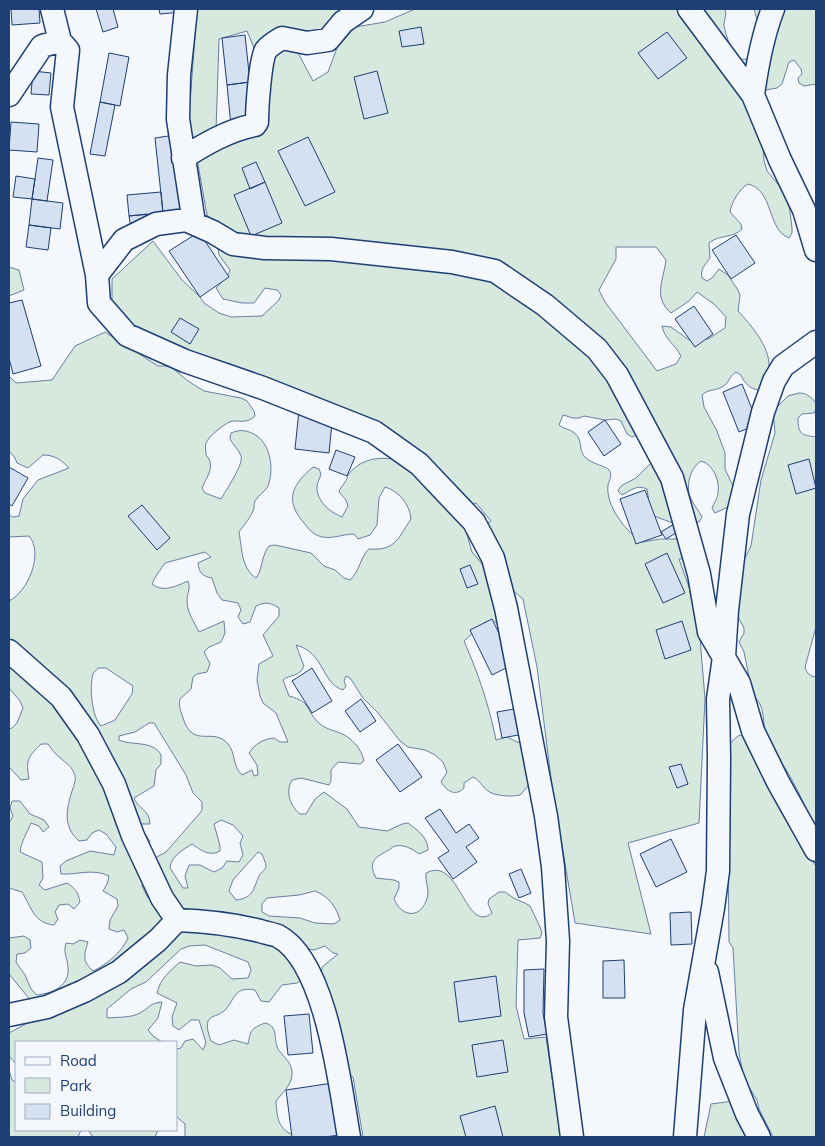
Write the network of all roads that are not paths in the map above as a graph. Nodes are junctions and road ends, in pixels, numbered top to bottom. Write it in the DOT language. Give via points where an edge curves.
graph roads {
  1 [pos="52,9"];
  2 [pos="186,9"];
  3 [pos="362,9"];
  4 [pos="689,9"];
  5 [pos="773,9"];
  6 [pos="60,41"];
  7 [pos="9,95"];
  8 [pos="753,95"];
  9 [pos="183,158"];
  10 [pos="194,223"];
  11 [pos="816,250"];
  12 [pos="97,275"];
  13 [pos="816,342"];
  14 [pos="9,652"];
  15 [pos="724,657"];
  16 [pos="816,850"];
  17 [pos="177,920"];
  18 [pos="704,961"];
  19 [pos="9,1015"];
  20 [pos="349,1137"];
  21 [pos="572,1137"];
  22 [pos="685,1137"];
  23 [pos="759,1137"];
  1 -- 6 [label="street"];
  2 -- 9 [label="street" via="178,75 178,120"];
  3 -- 9 [label="street" via="343,22 328,40 307,43 282,38 266,50 258,122 218,138"];
  4 -- 8 [label="street"];
  5 -- 8 [label="street" via="764,34"];
  6 -- 7 [label="street" via="42,46"];
  6 -- 12 [label="street" via="68,50 62,107"];
  8 -- 11 [label="street" via="804,210"];
  9 -- 10 [label="street"];
  10 -- 12 [label="street" via="186,220 156,224 124,240"];
  10 -- 15 [label="street" via="233,244 330,249 452,262 496,271 571,326 596,348 617,375 672,478 699,574 709,632"];
  12 -- 21 [label="street" via="99,303 127,335 186,361 374,432 419,464 474,522 493,558 506,608 546,816 558,941 556,1017"];
  13 -- 15 [label="street" via="783,366 762,412 738,514"];
  14 -- 17 [label="street" via="61,698 88,735 114,784 132,836"];
  15 -- 16 [label="street" via="739,683 753,731"];
  15 -- 18 [label="street" via="718,699 718,871"];
  17 -- 19 [label="street" via="119,972 47,1007"];
  17 -- 20 [label="street" via="210,922 278,936 301,959 315,982 330,1035"];
  18 -- 22 [label="street" via="695,1010"];
  18 -- 23 [label="street" via="724,1058"];
}
